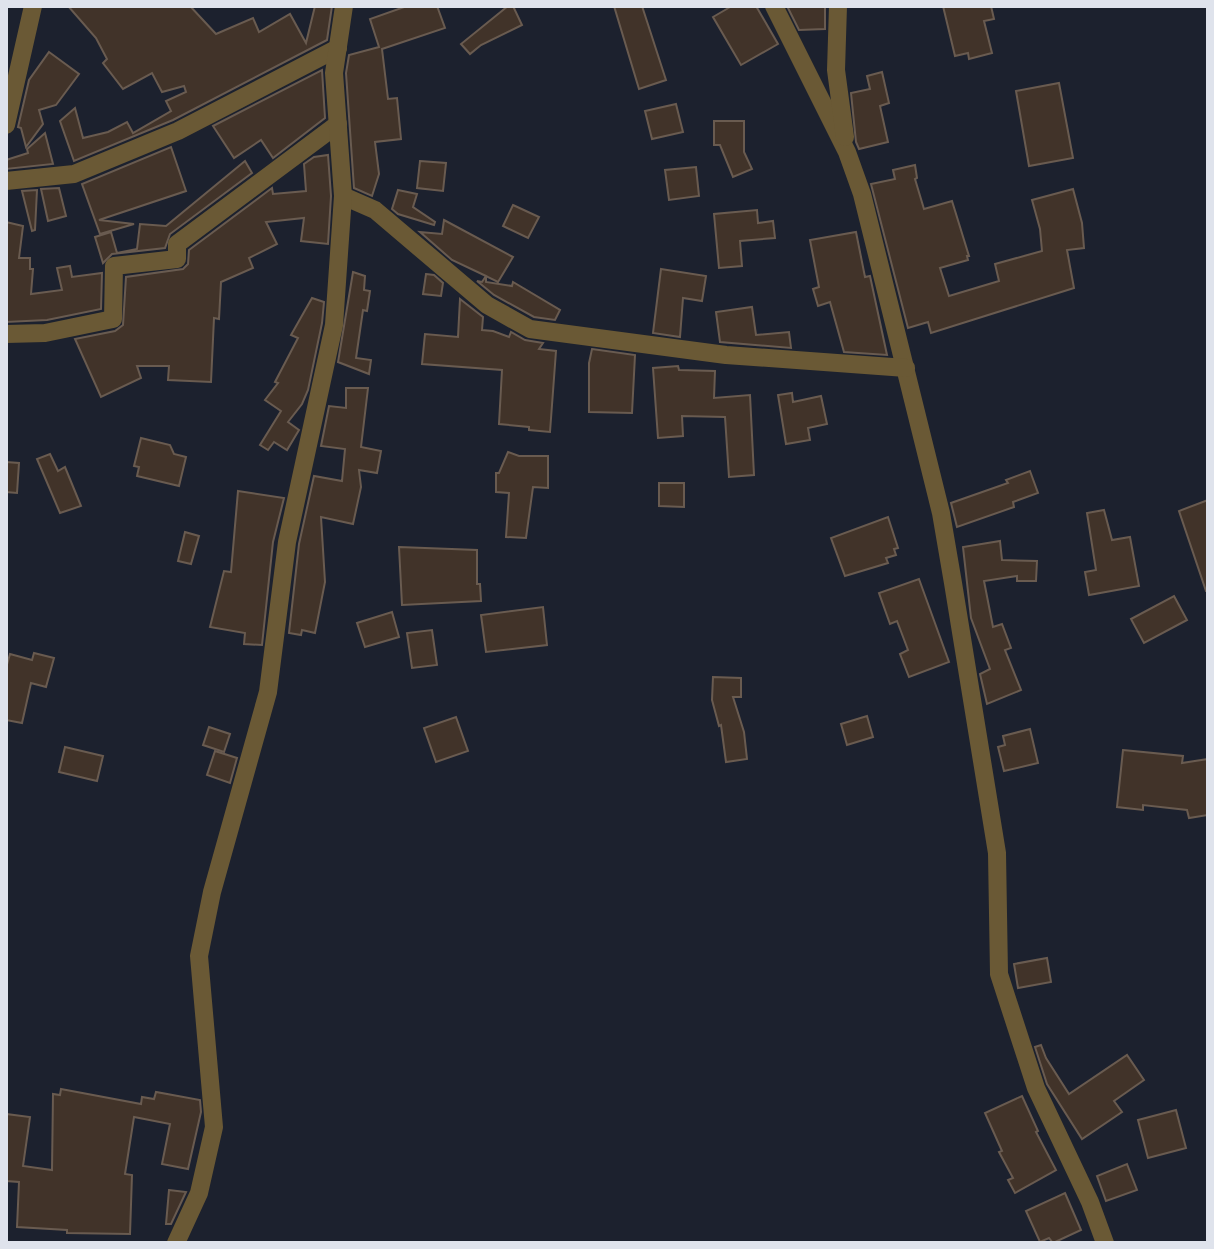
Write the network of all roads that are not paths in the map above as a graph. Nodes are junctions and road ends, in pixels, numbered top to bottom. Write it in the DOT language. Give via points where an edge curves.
graph roads {
  1 [pos="33,6"];
  2 [pos="344,6"];
  3 [pos="774,6"];
  4 [pos="838,6"];
  5 [pos="338,48"];
  6 [pos="338,124"];
  7 [pos="6,125"];
  8 [pos="847,152"];
  9 [pos="6,181"];
  10 [pos="343,196"];
  11 [pos="6,334"];
  12 [pos="906,368"];
  13 [pos="176,1243"];
  14 [pos="1105,1243"];
  1 -- 7 [label="street"];
  2 -- 5 [label="street"];
  3 -- 8 [label="street"];
  4 -- 8 [label="street" via="836,70"];
  5 -- 6 [label="street"];
  5 -- 9 [label="street" via="178,131 74,174"];
  6 -- 10 [label="street"];
  6 -- 11 [label="street" via="177,244 177,259 114,266 113,319 45,333"];
  8 -- 12 [label="street"];
  10 -- 12 [label="street" via="375,210 487,305 530,329 726,355"];
  10 -- 13 [label="street" via="334,325 287,542 268,692 199,956 214,1127 199,1193"];
  12 -- 14 [label="street" via="941,513 995,837 999,974 1036,1088"];
}
